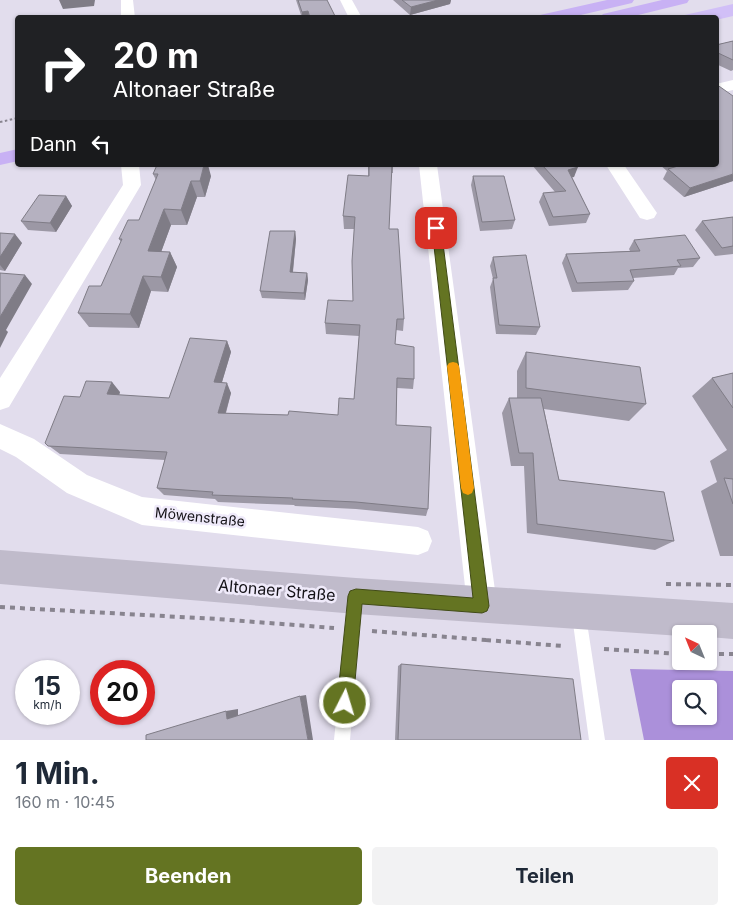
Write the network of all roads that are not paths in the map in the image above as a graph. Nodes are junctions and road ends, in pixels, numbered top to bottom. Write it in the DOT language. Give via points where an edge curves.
graph roads {
  1 [pos="127,0"];
  2 [pos="346,0"];
  3 [pos="627,0"];
  4 [pos="682,0"];
  5 [pos="128,15"];
  6 [pos="354,15"];
  7 [pos="559,15"];
  8 [pos="617,15"];
  9 [pos="733,85"];
  10 [pos="719,88"];
  11 [pos="15,139"];
  12 [pos="0,142"];
  13 [pos="15,156"];
  14 [pos="0,159"];
  15 [pos="130,167"];
  16 [pos="435,167"];
  17 [pos="616,167"];
  18 [pos="647,213"];
  19 [pos="0,399"];
  20 [pos="0,436"];
  21 [pos="418,541"];
  22 [pos="0,567"];
  23 [pos="482,606"];
  24 [pos="578,612"];
  25 [pos="354,613"];
  26 [pos="733,621"];
  27 [pos="342,740"];
  28 [pos="597,740"];
  1 -- 5 [label="street"];
  2 -- 6 [label="street"];
  3 -- 7 [label="highway"];
  4 -- 8 [label="highway"];
  9 -- 10 [label="street"];
  11 -- 12 [label="highway"];
  13 -- 14 [label="highway"];
  15 -- 19 [label="street" via="132,185"];
  16 -- 23 [label="street"];
  17 -- 18 [label="street"];
  20 -- 21 [label="street, Möwenstraße" via="26,448 77,484 142,511"];
  22 -- 25 [label="main road, Altonaer Straße"];
  23 -- 24 [label="main road, Altonaer Straße"];
  23 -- 25 [label="main road, Altonaer Straße"];
  24 -- 26 [label="main road, Altonaer Straße"];
  24 -- 28 [label="lane"];
  25 -- 27 [label="lane"];
}
